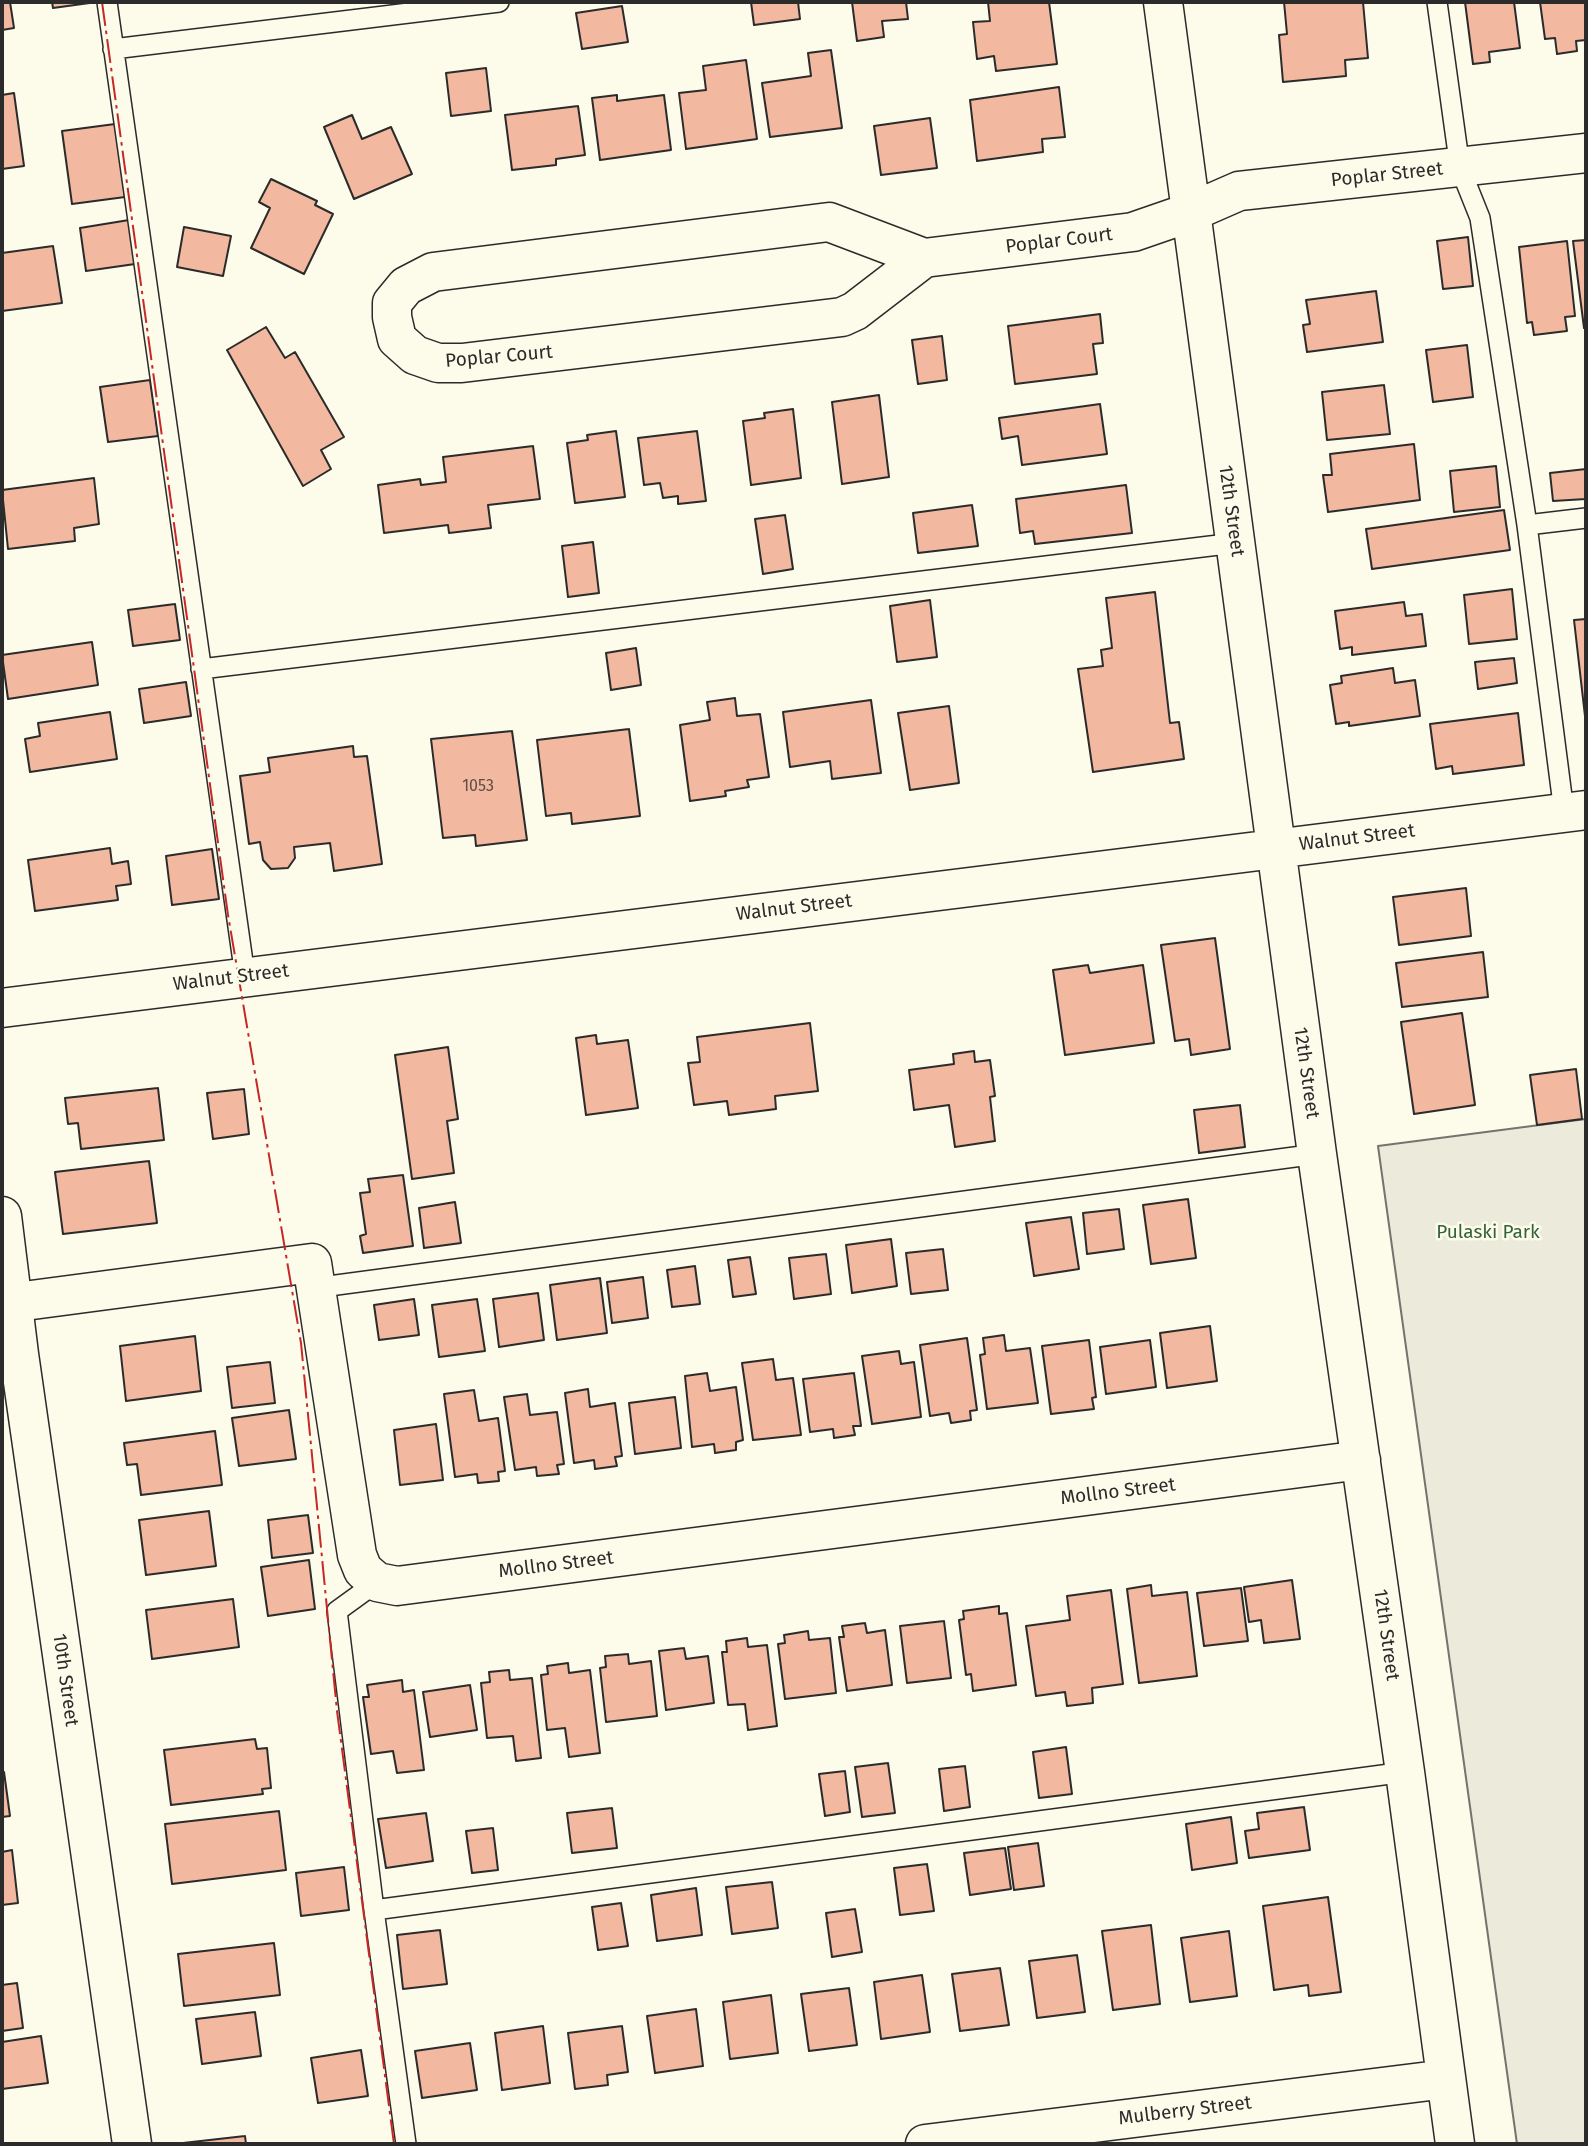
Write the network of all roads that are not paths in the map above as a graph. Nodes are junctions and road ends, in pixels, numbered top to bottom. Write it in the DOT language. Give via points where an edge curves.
graph roads {
  1 [pos="107,2"];
  2 [pos="499,2"];
  3 [pos="1163,2"];
  4 [pos="1437,2"];
  5 [pos="113,49"];
  6 [pos="1586,153"];
  7 [pos="1460,168"];
  8 [pos="1191,212"];
  9 [pos="924,258"];
  10 [pos="1586,518"];
  11 [pos="1528,525"];
  12 [pos="1235,543"];
  13 [pos="201,669"];
  14 [pos="1575,811"];
  15 [pos="1275,848"];
  16 [pos="245,976"];
  17 [pos="2,1008"];
  18 [pos="1317,1153"];
  19 [pos="2,1216"];
  20 [pos="314,1288"];
  21 [pos="7,1303"];
  22 [pos="1361,1460"];
  23 [pos="377,1581"];
  24 [pos="1405,1772"];
  25 [pos="374,1910"];
  26 [pos="1446,2079"];
  27 [pos="132,2144"];
  28 [pos="406,2144"];
  29 [pos="925,2144"];
  30 [pos="1455,2144"];
  1 -- 5 [label="lane"];
  2 -- 5 [label="lane"];
  3 -- 8 [label="street, 12th Street"];
  4 -- 7 [label="lane"];
  5 -- 13 [label="lane"];
  6 -- 7 [label="street, Poplar Street"];
  7 -- 8 [label="street, Poplar Street" via="1239,191"];
  7 -- 11 [label="lane" via="1480,218"];
  8 -- 9 [label="street, Poplar Court" via="1133,232"];
  8 -- 12 [label="street, 12th Street"];
  9 -- 9 [label="street, Poplar Court" via="828,222 433,272 406,286 392,303 392,317 397,339 415,355 438,363 462,363 842,317"];
  10 -- 11 [label="lane"];
  11 -- 14 [label="lane"];
  12 -- 13 [label="lane"];
  12 -- 15 [label="street, 12th Street"];
  13 -- 16 [label="lane"];
  14 -- 15 [label="street, Walnut Street"];
  15 -- 16 [label="street, Walnut Street"];
  15 -- 18 [label="street, 12th Street"];
  16 -- 17 [label="street, Walnut Street"];
  18 -- 20 [label="lane"];
  18 -- 22 [label="street, 12th Street"];
  19 -- 21 [label="street, 10th Street"];
  20 -- 21 [label="street" via="312,1263"];
  20 -- 23 [label="street" via="357,1555 363,1570"];
  21 -- 27 [label="street, 10th Street"];
  22 -- 23 [label="street, Mollno Street" via="397,1586"];
  22 -- 24 [label="street, 12th Street"];
  23 -- 25 [label="lane" via="337,1611"];
  24 -- 25 [label="lane"];
  24 -- 26 [label="street, 12th Street"];
  25 -- 28 [label="lane"];
  26 -- 29 [label="street, Mulberry Street"];
  26 -- 30 [label="street, 12th Street"];
}
